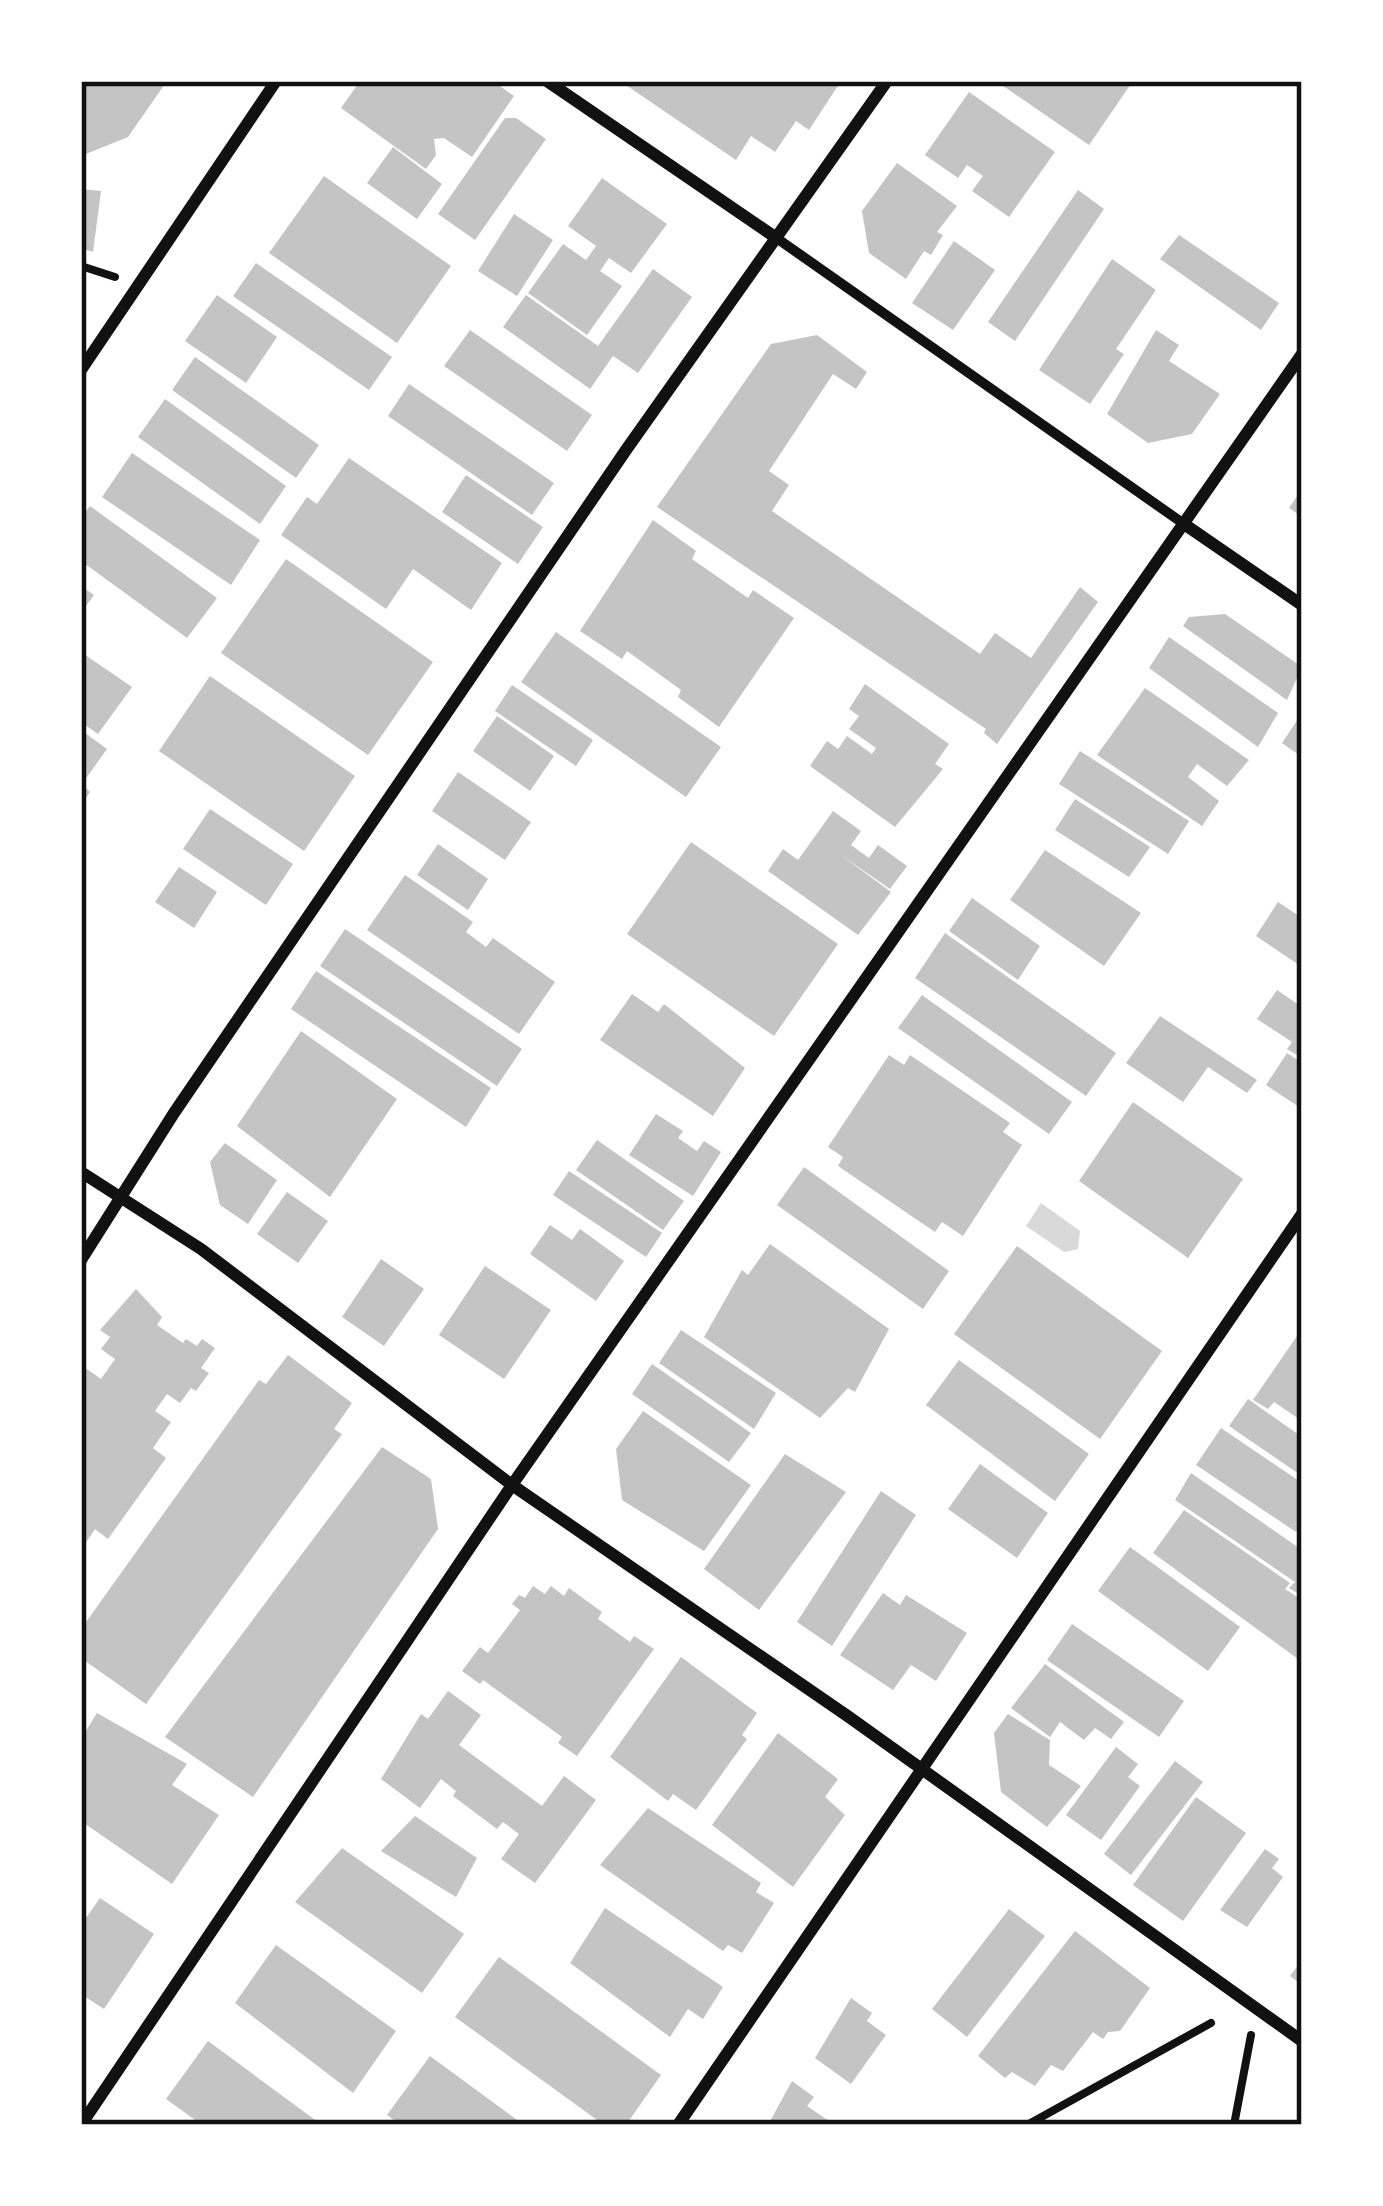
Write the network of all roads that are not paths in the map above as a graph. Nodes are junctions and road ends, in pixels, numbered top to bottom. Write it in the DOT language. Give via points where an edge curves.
graph roads {
  1 [pos="276,81"];
  2 [pos="547,81"];
  3 [pos="887,81"];
  4 [pos="775,237"];
  5 [pos="1302,354"];
  6 [pos="81,370"];
  7 [pos="1184,524"];
  8 [pos="1302,605"];
  9 [pos="81,1172"];
  10 [pos="122,1202"];
  11 [pos="1302,1214"];
  12 [pos="81,1259"];
  13 [pos="512,1485"];
  14 [pos="921,1768"];
  15 [pos="1302,2042"];
  16 [pos="81,2125"];
  17 [pos="678,2125"];
  1 -- 6 [label="street"];
  2 -- 4 [label="street"];
  3 -- 4 [label="street"];
  4 -- 7 [label="street"];
  4 -- 10 [label="street" via="174,1113"];
  5 -- 7 [label="street"];
  7 -- 8 [label="street"];
  7 -- 13 [label="street"];
  9 -- 10 [label="street"];
  10 -- 12 [label="street"];
  10 -- 13 [label="street" via="202,1249"];
  11 -- 14 [label="street"];
  13 -- 14 [label="street"];
  13 -- 16 [label="street"];
  14 -- 15 [label="street"];
  14 -- 17 [label="street"];
}
